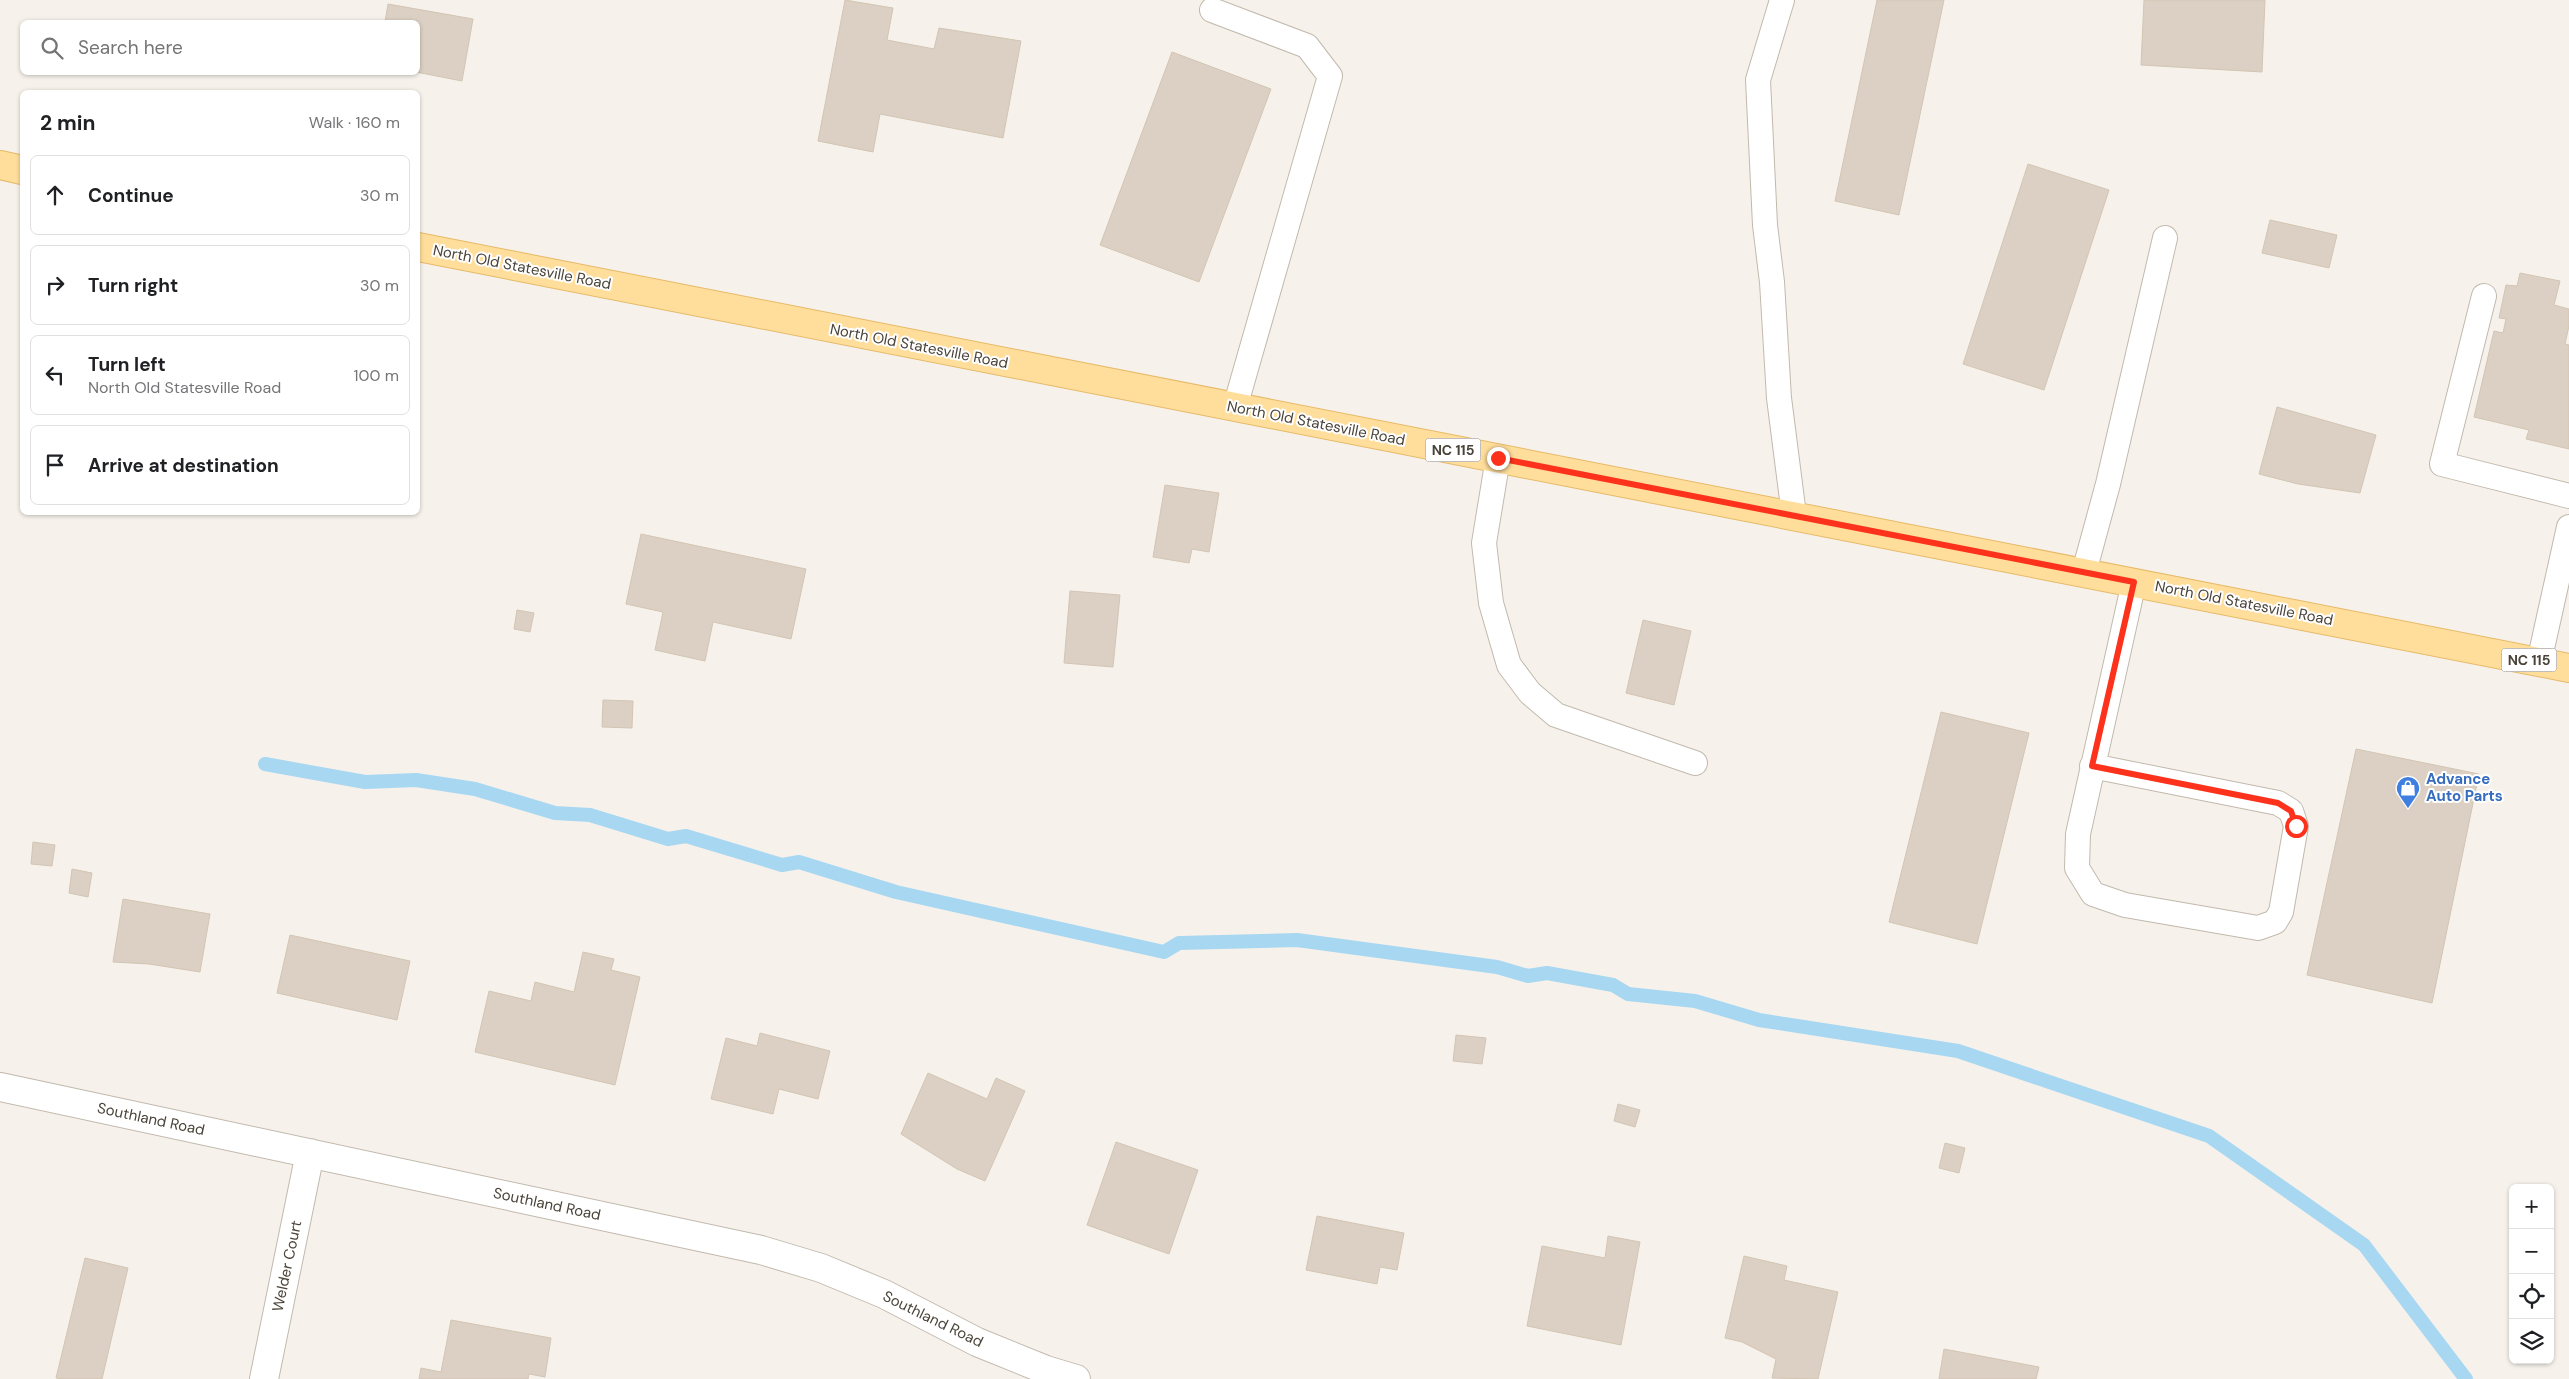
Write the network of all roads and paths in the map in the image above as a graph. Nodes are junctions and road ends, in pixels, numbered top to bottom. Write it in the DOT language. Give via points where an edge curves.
graph roads {
  1 [pos="1782,0"];
  2 [pos="1212,10"];
  3 [pos="0,165"];
  4 [pos="20,170"];
  5 [pos="2165,238"];
  6 [pos="420,247"];
  7 [pos="2484,296"];
  8 [pos="1236,407"];
  9 [pos="1498,458"];
  10 [pos="2569,496"];
  11 [pos="1794,515"];
  12 [pos="2569,527"];
  13 [pos="2084,572"];
  14 [pos="2134,582"];
  15 [pos="2539,662"];
  16 [pos="2569,668"];
  17 [pos="1695,763"];
  18 [pos="2092,766"];
  19 [pos="0,1086"];
  20 [pos="310,1153"];
  21 [pos="264,1379"];
  22 [pos="1076,1379"];
  1 -- 11 [label="lane" via="1758,80 1765,225 1779,398"];
  2 -- 8 [label="lane" via="1307,46 1330,76"];
  3 -- 4 [label="main road"];
  5 -- 13 [label="lane" via="2108,484"];
  6 -- 8 [label="main road, North Old Statesville Road / NC 115"];
  7 -- 10 [label="lane" via="2442,464"];
  8 -- 9 [label="main road, North Old Statesville Road / NC 115"];
  9 -- 11 [label="main road, North Old Statesville Road / NC 115"];
  9 -- 17 [label="lane" via="1484,543 1492,603 1509,665 1530,693 1556,715"];
  11 -- 13 [label="main road, North Old Statesville Road / NC 115"];
  12 -- 15 [label="lane"];
  13 -- 14 [label="main road, North Old Statesville Road / NC 115"];
  14 -- 15 [label="main road, North Old Statesville Road / NC 115"];
  14 -- 18 [label="lane"];
  15 -- 16 [label="main road, North Old Statesville Road / NC 115"];
  18 -- 18 [label="lane" via="2278,803 2291,811 2296,826 2281,912 2275,922 2258,928 2125,905 2093,894 2077,868 2078,834"];
  19 -- 20 [label="street, Southland Road"];
  20 -- 21 [label="street, Welder Court"];
  20 -- 22 [label="street, Southland Road" via="769,1253 821,1268 866,1286 977,1342"];
}
